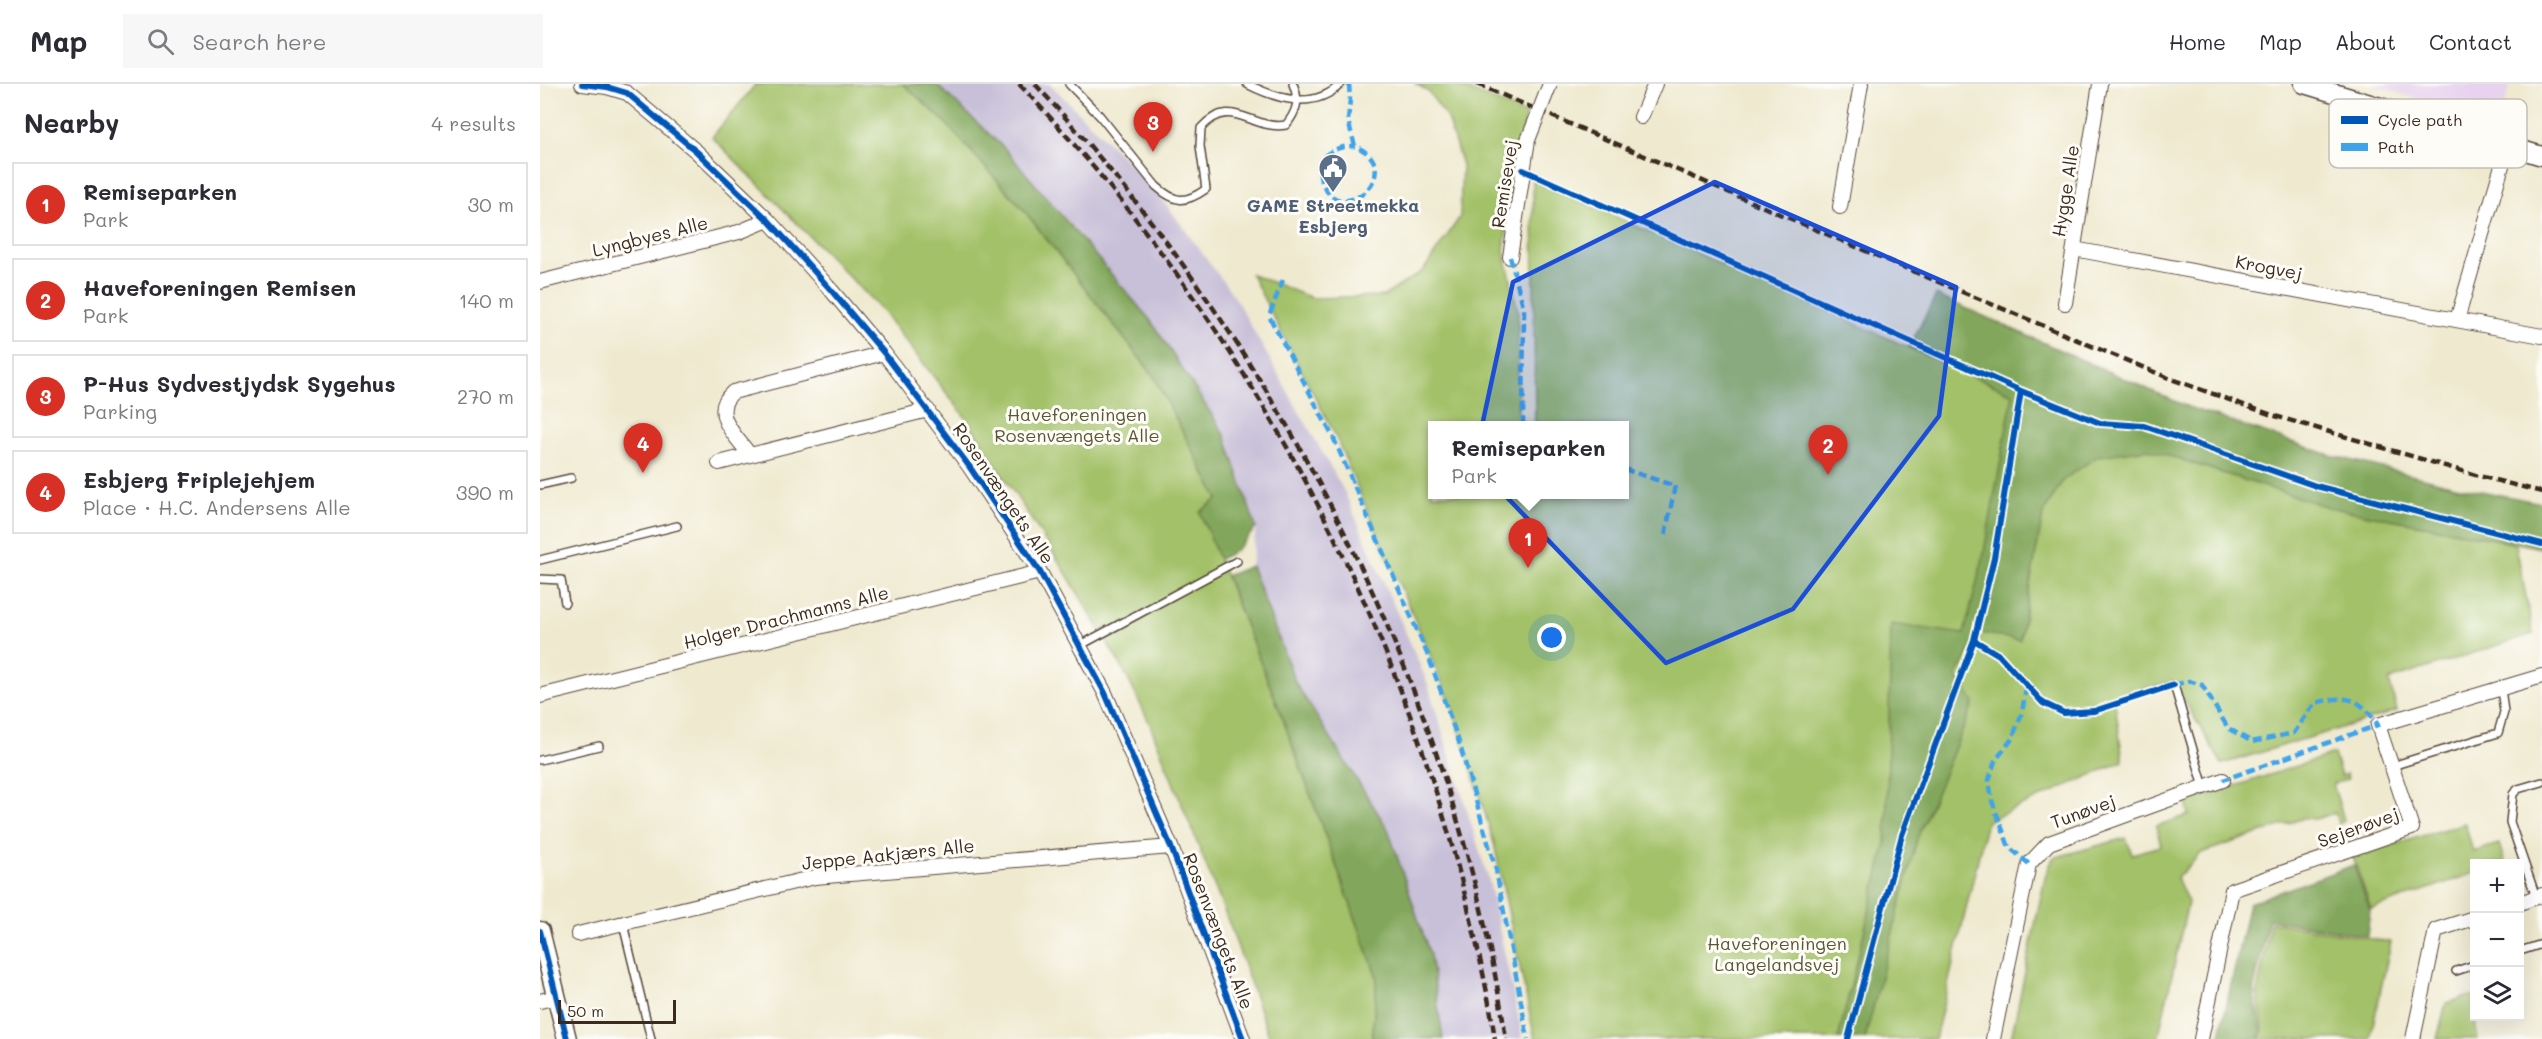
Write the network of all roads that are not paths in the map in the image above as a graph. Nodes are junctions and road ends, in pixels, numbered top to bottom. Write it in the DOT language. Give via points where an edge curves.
graph roads {
  1 [pos="582,84"];
  2 [pos="1069,84"];
  3 [pos="1247,84"];
  4 [pos="1293,84"];
  5 [pos="1341,84"];
  6 [pos="1550,84"];
  7 [pos="1655,84"];
  8 [pos="1861,84"];
  9 [pos="2100,84"];
  10 [pos="2304,84"];
  11 [pos="632,89"];
  12 [pos="2355,99"];
  13 [pos="1298,101"];
  14 [pos="1641,117"];
  15 [pos="2527,151"];
  16 [pos="2542,156"];
  17 [pos="2501,168"];
  18 [pos="1840,207"];
  19 [pos="768,220"];
  20 [pos="2074,249"];
  21 [pos="1510,257"];
  22 [pos="540,282"];
  23 [pos="2065,303"];
  24 [pos="2457,320"];
  25 [pos="2542,336"];
  26 [pos="884,353"];
  27 [pos="928,410"];
  28 [pos="750,455"];
  29 [pos="719,463"];
  30 [pos="571,478"];
  31 [pos="540,486"];
  32 [pos="677,526"];
  33 [pos="540,560"];
  34 [pos="1237,561"];
  35 [pos="1040,572"];
  36 [pos="540,579"];
  37 [pos="565,603"];
  38 [pos="1079,646"];
  39 [pos="2542,676"];
  40 [pos="2174,685"];
  41 [pos="2501,688"];
  42 [pos="540,696"];
  43 [pos="599,746"];
  44 [pos="540,760"];
  45 [pos="2392,766"];
  46 [pos="2223,780"];
  47 [pos="2542,782"];
  48 [pos="2204,787"];
  49 [pos="1171,847"];
  50 [pos="2539,896"];
  51 [pos="2524,902"];
  52 [pos="2470,920"];
  53 [pos="623,924"];
  54 [pos="540,931"];
  55 [pos="578,934"];
  56 [pos="2542,944"];
  57 [pos="2524,950"];
  58 [pos="2470,967"];
  59 [pos="2456,971"];
  60 [pos="548,999"];
  61 [pos="567,1039"];
  62 [pos="651,1039"];
  63 [pos="1243,1039"];
  64 [pos="1993,1039"];
  65 [pos="2201,1039"];
  66 [pos="2413,1039"];
  1 -- 11 [label="street, Rosenvængets Alle"];
  2 -- 13 [label="lane" via="1156,186 1179,200 1191,199 1206,189 1201,128 1211,117 1225,113 1274,127 1286,125 1295,114"];
  3 -- 13 [label="lane" via="1272,97"];
  4 -- 13 [label="lane"];
  5 -- 13 [label="lane" via="1330,93"];
  6 -- 21 [label="street, Remisevej, bridge" via="1528,140"];
  7 -- 14 [label="street"];
  8 -- 18 [label="street"];
  9 -- 20 [label="street, Hygge Alle"];
  10 -- 12 [label="street"];
  11 -- 19 [label="street, Rosenvængets Alle"];
  15 -- 16 [label="street"];
  17 -- 24 [label="street"];
  19 -- 22 [label="street, Lyngbyes Alle" via="739,232"];
  19 -- 26 [label="street, Rosenvængets Alle"];
  20 -- 23 [label="street, Hygge Alle"];
  20 -- 24 [label="street, Krogvej"];
  24 -- 25 [label="street, Krogvej"];
  26 -- 27 [label="street, Rosenvængets Alle"];
  26 -- 28 [label="street" via="733,392 722,407 722,417"];
  27 -- 28 [label="street"];
  27 -- 35 [label="street, Rosenvængets Alle"];
  28 -- 29 [label="street"];
  30 -- 31 [label="lane"];
  32 -- 33 [label="lane"];
  34 -- 38 [label="lane"];
  35 -- 38 [label="street, Rosenvængets Alle"];
  35 -- 42 [label="street, Holger Drachmanns Alle"];
  36 -- 37 [label="lane" via="561,580"];
  38 -- 49 [label="street, Rosenvængets Alle" via="1105,693"];
  39 -- 41 [label="street, Sejerøvej"];
  40 -- 48 [label="lane"];
  41 -- 45 [label="lane" via="2504,712 2498,733"];
  41 -- 45 [label="street, Sejerøvej" via="2378,725"];
  43 -- 44 [label="lane"];
  45 -- 65 [label="street, Sejerøvej" via="2412,828 2232,890"];
  46 -- 48 [label="street, Tunøvej"];
  47 -- 50 [label="lane" via="2513,794 2510,822"];
  48 -- 64 [label="street, Tunøvej" via="2049,843 2029,864"];
  49 -- 53 [label="street, Jeppe Aakjærs Alle" via="815,876"];
  49 -- 63 [label="street, Rosenvængets Alle"];
  50 -- 51 [label="street"];
  52 -- 66 [label="street" via="2436,930"];
  53 -- 55 [label="street, Jeppe Aakjærs Alle"];
  53 -- 62 [label="lane"];
  54 -- 60 [label="street"];
  56 -- 57 [label="lane"];
  58 -- 59 [label="lane"];
  60 -- 61 [label="street"];
}
